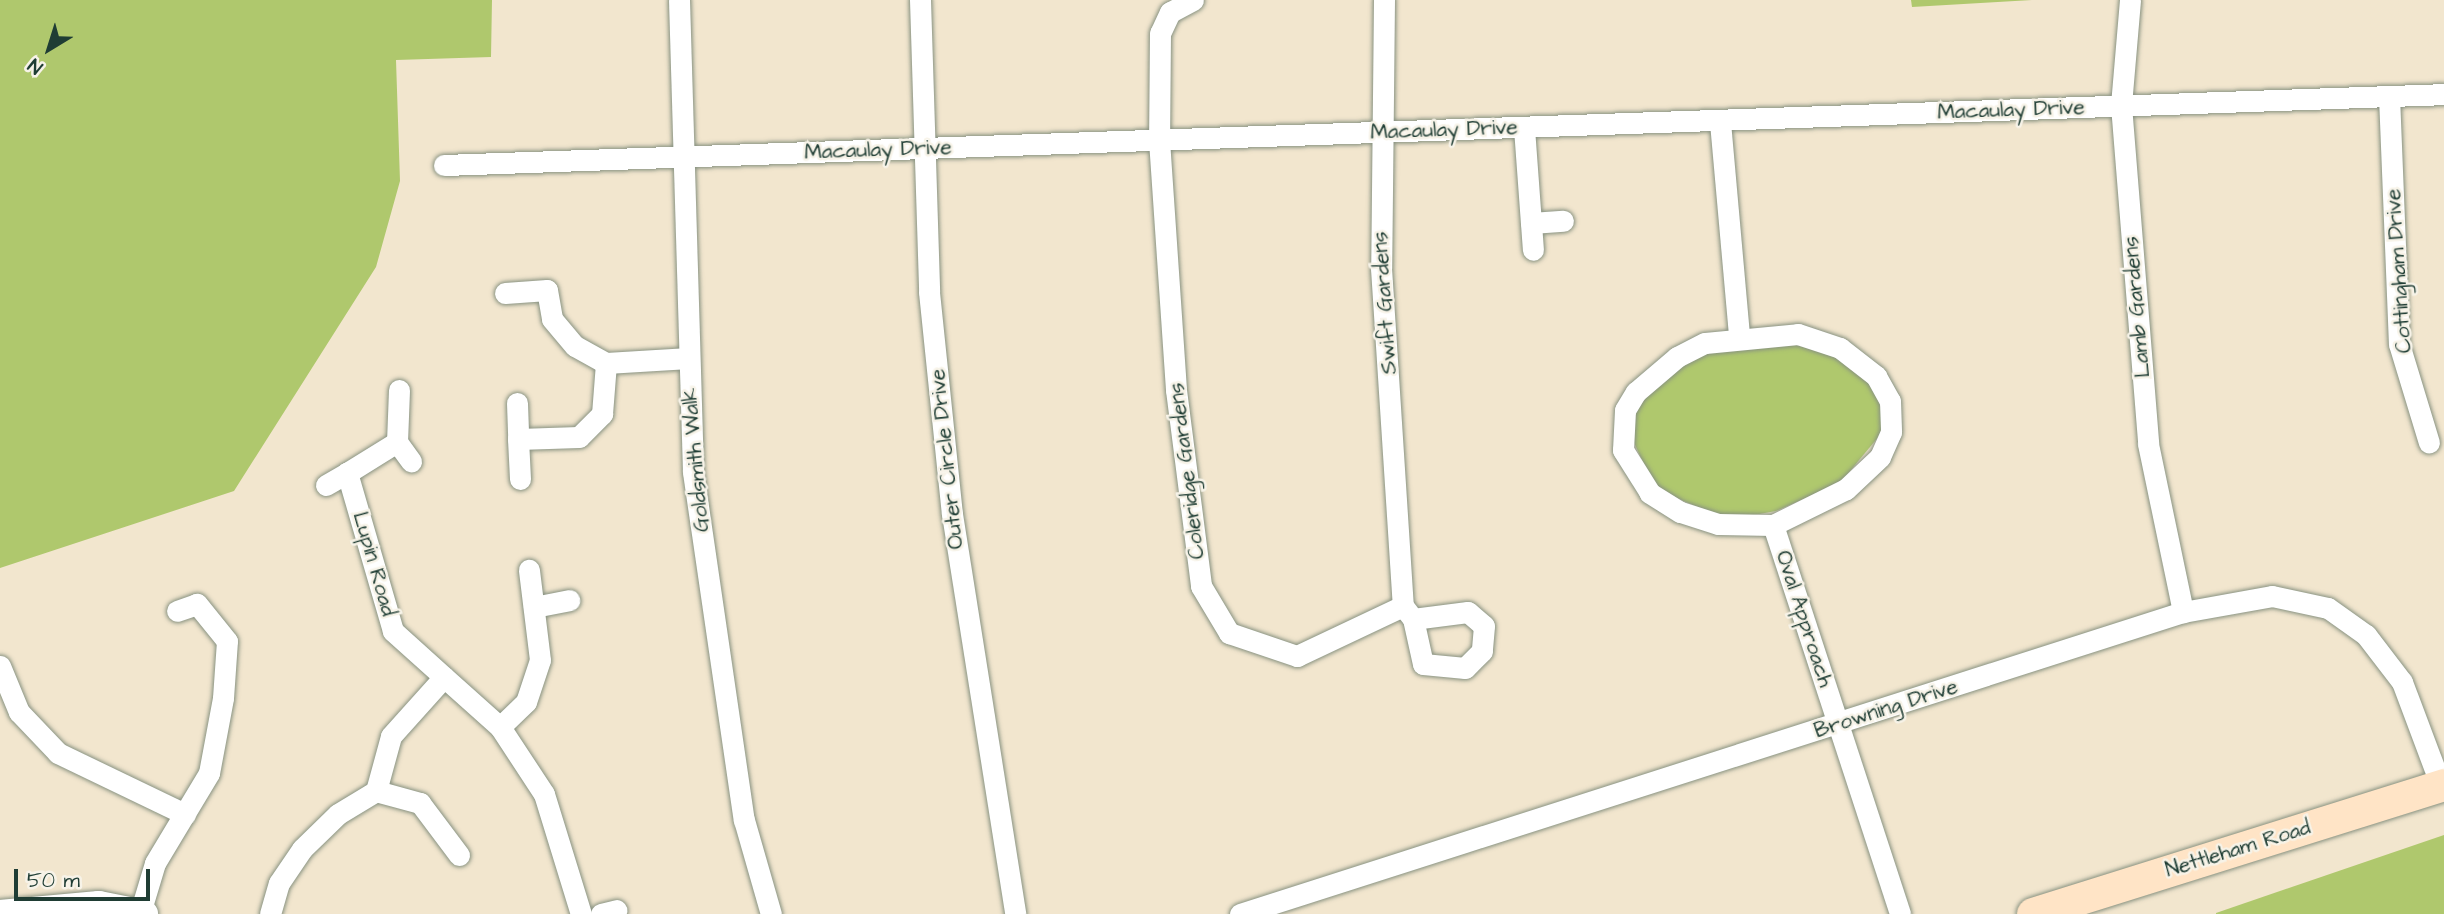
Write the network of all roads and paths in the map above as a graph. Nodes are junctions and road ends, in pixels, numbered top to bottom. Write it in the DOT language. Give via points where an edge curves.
graph roads {
  1 [pos="679,0"];
  2 [pos="920,0"];
  3 [pos="1193,0"];
  4 [pos="1384,0"];
  5 [pos="2130,0"];
  6 [pos="2444,94"];
  7 [pos="2389,96"];
  8 [pos="2121,105"];
  9 [pos="1720,122"];
  10 [pos="1524,128"];
  11 [pos="1378,131"];
  12 [pos="1158,140"];
  13 [pos="923,149"];
  14 [pos="679,156"];
  15 [pos="444,165"];
  16 [pos="1563,221"];
  17 [pos="1531,223"];
  18 [pos="1533,250"];
  19 [pos="505,293"];
  20 [pos="1739,335"];
  21 [pos="689,358"];
  22 [pos="606,363"];
  23 [pos="398,390"];
  24 [pos="517,403"];
  25 [pos="518,439"];
  26 [pos="397,442"];
  27 [pos="2428,443"];
  28 [pos="411,461"];
  29 [pos="347,472"];
  30 [pos="520,479"];
  31 [pos="326,485"];
  32 [pos="1773,525"];
  33 [pos="529,570"];
  34 [pos="569,600"];
  35 [pos="534,607"];
  36 [pos="177,611"];
  37 [pos="2183,612"];
  38 [pos="1408,613"];
  39 [pos="8,662"];
  40 [pos="444,677"];
  41 [pos="1839,724"];
  42 [pos="500,727"];
  43 [pos="2442,785"];
  44 [pos="376,791"];
  45 [pos="185,814"];
  46 [pos="459,855"];
  47 [pos="7,913"];
  48 [pos="142,913"];
  49 [pos="270,914"];
  50 [pos="581,914"];
  51 [pos="771,914"];
  52 [pos="1015,914"];
  53 [pos="1240,914"];
  54 [pos="1900,914"];
  55 [pos="2033,914"];
  1 -- 14 [label="street, Goldsmith Walk"];
  2 -- 13 [label="street, Outer Circle Drive"];
  3 -- 12 [label="street, Coleridge Gardens" via="1170,12 1160,33"];
  4 -- 11 [label="street, Swift Gardens"];
  5 -- 8 [label="street, Lamb Gardens"];
  6 -- 7 [label="street, Macaulay Drive"];
  7 -- 8 [label="street, Macaulay Drive"];
  7 -- 27 [label="street, Cottingham Drive" via="2399,344"];
  8 -- 9 [label="street, Macaulay Drive"];
  8 -- 37 [label="street, Lamb Gardens" via="2148,444"];
  9 -- 10 [label="street, Macaulay Drive"];
  9 -- 20 [label="street"];
  10 -- 11 [label="street, Macaulay Drive"];
  10 -- 17 [label="street"];
  11 -- 12 [label="street, Macaulay Drive"];
  11 -- 38 [label="street, Swift Gardens"];
  12 -- 13 [label="street, Macaulay Drive"];
  12 -- 38 [label="street, Coleridge Gardens" via="1176,390 1201,586 1229,633 1297,656"];
  13 -- 14 [label="street, Macaulay Drive"];
  13 -- 52 [label="street, Outer Circle Drive" via="929,292 955,542"];
  14 -- 15 [label="street, Macaulay Drive"];
  14 -- 21 [label="street, Goldsmith Walk"];
  16 -- 17 [label="street"];
  17 -- 18 [label="street"];
  19 -- 22 [label="street" via="547,290 552,319 575,346"];
  20 -- 32 [label="street" via="1676,357 1636,392 1625,411 1623,450 1650,493 1680,512 1718,524"];
  20 -- 32 [label="street" via="1798,334 1840,348 1877,376 1890,401 1891,432 1880,457 1846,489"];
  21 -- 22 [label="street"];
  21 -- 51 [label="street, Goldsmith Walk" via="693,472 742,806"];
  22 -- 25 [label="street" via="602,414 579,436"];
  23 -- 26 [label="street" via="402,422"];
  24 -- 25 [label="street"];
  25 -- 30 [label="street"];
  26 -- 28 [label="street"];
  26 -- 29 [label="street"];
  29 -- 31 [label="street"];
  29 -- 40 [label="street, Lupin Road" via="393,631"];
  32 -- 41 [label="street, Oval Approach"];
  33 -- 35 [label="street"];
  34 -- 35 [label="street"];
  35 -- 42 [label="street" via="540,660 526,702"];
  36 -- 45 [label="street" via="200,594 227,641 209,773"];
  37 -- 41 [label="street, Browning Drive"];
  37 -- 43 [label="street, Browning Drive" via="2272,596 2299,598 2348,620 2398,676"];
  39 -- 45 [label="street" via="19,712 58,753"];
  40 -- 42 [label="street, Lupin Road"];
  40 -- 44 [label="street" via="391,736"];
  41 -- 53 [label="street, Browning Drive"];
  41 -- 54 [label="street, Oval Approach"];
  42 -- 50 [label="street, Lupin Road" via="558,824"];
  43 -- 55 [label="main road, Nettleham Road"];
  44 -- 46 [label="street" via="420,803"];
  44 -- 49 [label="street" via="338,814 302,849 279,883"];
  45 -- 48 [label="street" via="155,863"];
  47 -- 48 [label="street" via="99,905"];
}
